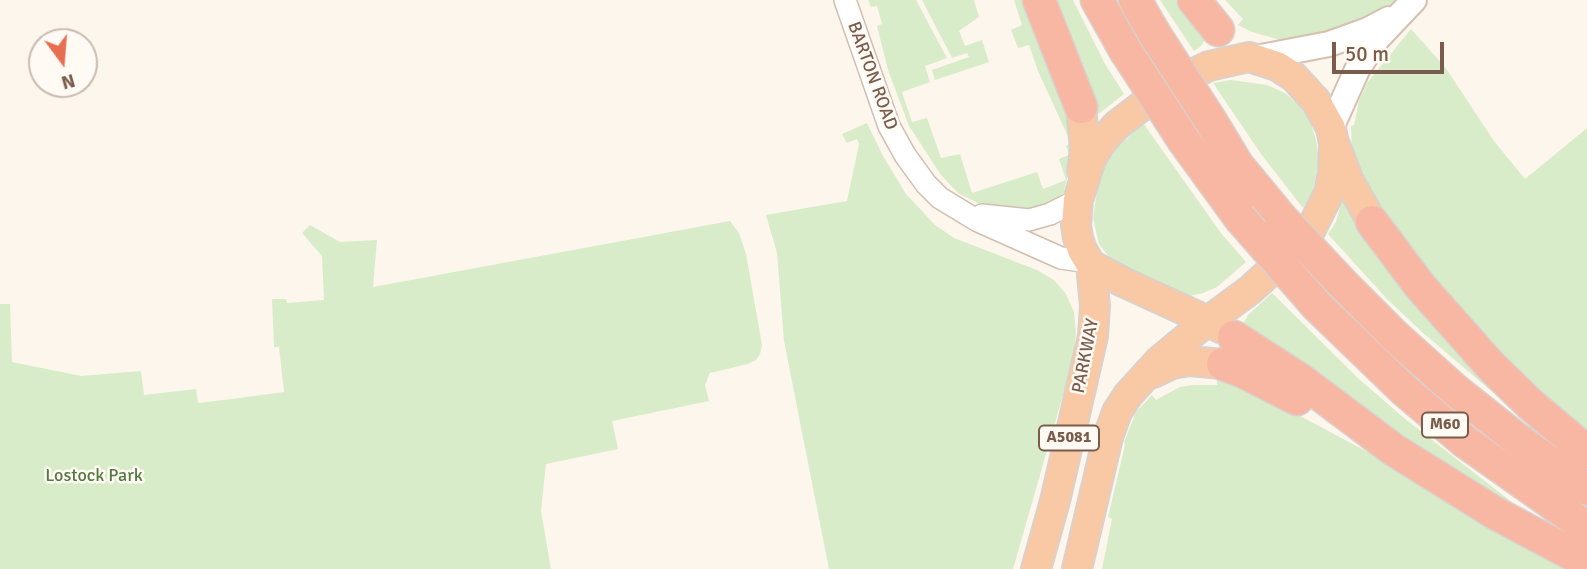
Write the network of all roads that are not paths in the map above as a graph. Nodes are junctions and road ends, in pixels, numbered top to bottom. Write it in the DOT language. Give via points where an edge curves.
graph roads {
  1 [pos="845,0"];
  2 [pos="1039,0"];
  3 [pos="1097,0"];
  4 [pos="1135,0"];
  5 [pos="1194,0"];
  6 [pos="1407,7"];
  7 [pos="1218,30"];
  8 [pos="1253,57"];
  9 [pos="1081,107"];
  10 [pos="1333,136"];
  11 [pos="1079,192"];
  12 [pos="959,211"];
  13 [pos="1372,222"];
  14 [pos="1089,263"];
  15 [pos="1222,341"];
  16 [pos="1142,380"];
  17 [pos="1587,452"];
  18 [pos="1587,489"];
  19 [pos="1587,528"];
  20 [pos="1587,562"];
  21 [pos="1036,569"];
  22 [pos="1077,569"];
  1 -- 12 [label="street, BARTON ROAD" via="889,126 926,184"];
  2 -- 9 [label="highway"];
  3 -- 19 [label="highway, M60, bridge" via="1184,141 1240,218 1317,306 1464,441"];
  4 -- 18 [label="highway, M60, bridge" via="1238,166 1281,218 1396,337 1455,390"];
  5 -- 7 [label="highway"];
  6 -- 8 [label="main road" via="1349,38"];
  6 -- 10 [label="main road" via="1377,39 1357,71"];
  7 -- 8 [label="highway"];
  8 -- 10 [label="highway" via="1277,66 1307,89 1325,114"];
  8 -- 11 [label="highway" via="1209,66 1144,103 1103,140"];
  9 -- 11 [label="highway, PARKWAY" via="1085,150"];
  10 -- 13 [label="highway" via="1348,178"];
  10 -- 15 [label="highway" via="1329,193 1310,231 1251,290"];
  11 -- 12 [label="street" via="1050,214 1029,220"];
  11 -- 14 [label="highway, PARKWAY" via="1076,225"];
  12 -- 14 [label="street, BARTON ROAD" via="1046,252"];
  13 -- 17 [label="highway" via="1420,286 1491,366"];
  14 -- 15 [label="highway"];
  14 -- 21 [label="highway, PARKWAY / A5081" via="1095,306 1093,336"];
  15 -- 16 [label="highway" via="1198,361 1172,364"];
  15 -- 16 [label="highway, A5081" via="1159,361"];
  15 -- 20 [label="highway, M60" via="1242,370 1394,450 1495,513"];
  16 -- 22 [label="highway, A5081" via="1112,423"];
}
